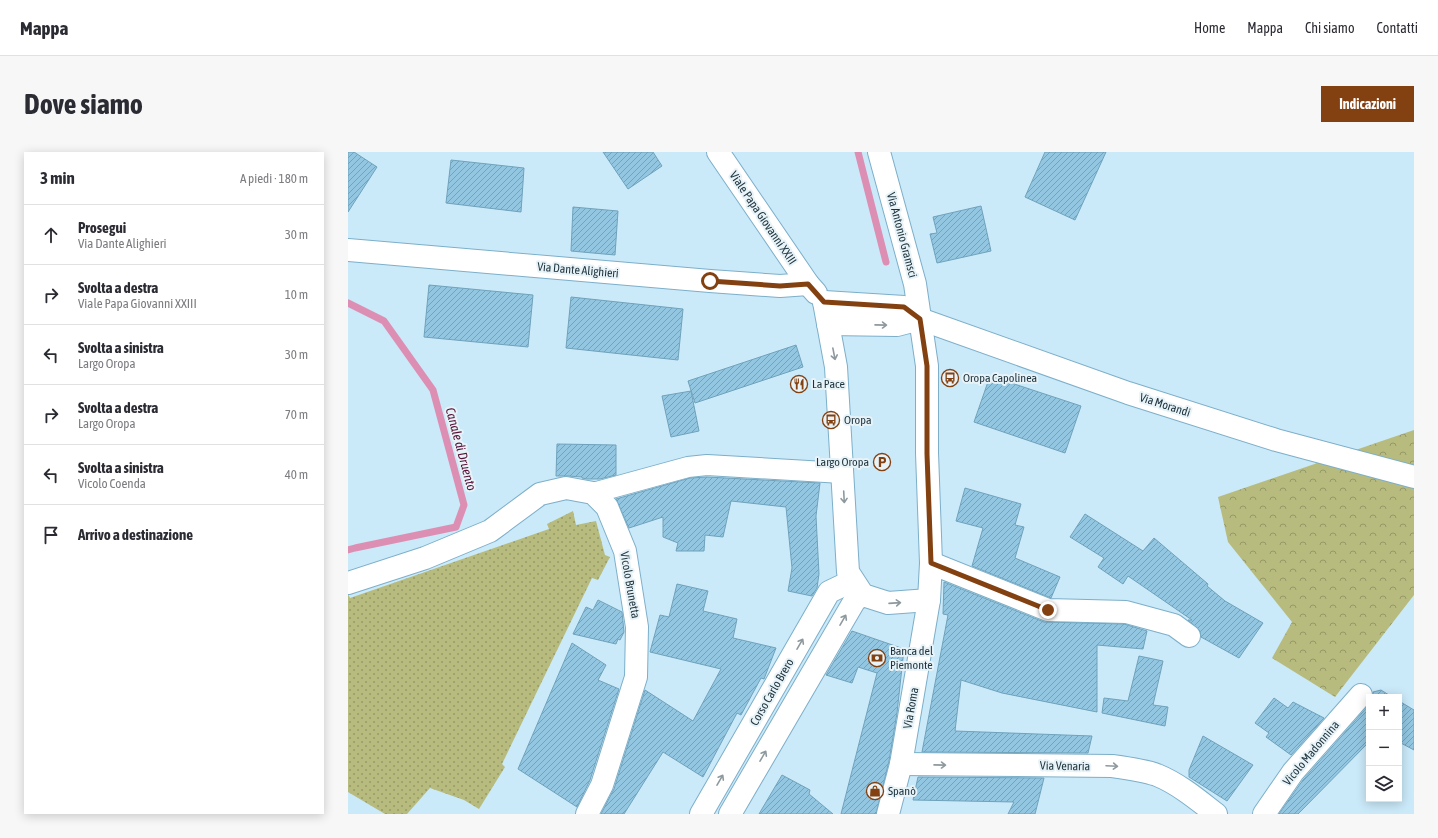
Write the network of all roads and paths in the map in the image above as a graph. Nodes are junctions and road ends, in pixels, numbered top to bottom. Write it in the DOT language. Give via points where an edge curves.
graph roads {
  1 [pos="718,152"];
  2 [pos="879,152"];
  3 [pos="348,250"];
  4 [pos="808,284"];
  5 [pos="824,302"];
  6 [pos="920,319"];
  7 [pos="828,324"];
  8 [pos="842,473"];
  9 [pos="1414,477"];
  10 [pos="593,493"];
  11 [pos="931,563"];
  12 [pos="348,583"];
  13 [pos="857,588"];
  14 [pos="929,600"];
  15 [pos="1189,636"];
  16 [pos="1361,695"];
  17 [pos="901,764"];
  18 [pos="587,814"];
  19 [pos="701,814"];
  20 [pos="730,814"];
  21 [pos="888,814"];
  22 [pos="1216,814"];
  23 [pos="1264,814"];
  1 -- 4 [label="street, Viale Papa Giovanni XXIII"];
  2 -- 6 [label="street, Via Antonio Gramsci" via="915,284"];
  3 -- 4 [label="street, Via Dante Alighieri" via="710,281 780,286"];
  4 -- 5 [label="street, Viale Papa Giovanni XXIII"];
  5 -- 6 [label="street" via="904,307"];
  5 -- 7 [label="street"];
  7 -- 6 [label="street, one-way" via="897,325"];
  6 -- 9 [label="street, Via Morandi" via="1135,395 1276,440"];
  6 -- 11 [label="street" via="927,366"];
  7 -- 8 [label="street, one-way" via="836,367"];
  8 -- 10 [label="street" via="694,466"];
  8 -- 13 [label="street, one-way" via="848,572"];
  10 -- 12 [label="street" via="566,488 540,494 490,531 425,558"];
  10 -- 18 [label="street, Vicolo Brunetta" via="606,507 625,551 637,626 636,677 602,785"];
  11 -- 14 [label="street"];
  11 -- 15 [label="street" via="1048,610 1126,612 1174,625"];
  13 -- 14 [label="street, one-way" via="888,603"];
  19 -- 13 [label="street, Corso Carlo Brero, one-way" via="830,592"];
  20 -- 13 [label="street, Corso Carlo Brero, one-way" via="855,600"];
  14 -- 17 [label="street, Via Roma"];
  16 -- 23 [label="street, Vicolo Madonnina" via="1293,772"];
  17 -- 21 [label="street, Via Roma"];
  17 -- 22 [label="street, Via Venaria, one-way" via="1133,768 1157,776 1192,795"];
}
